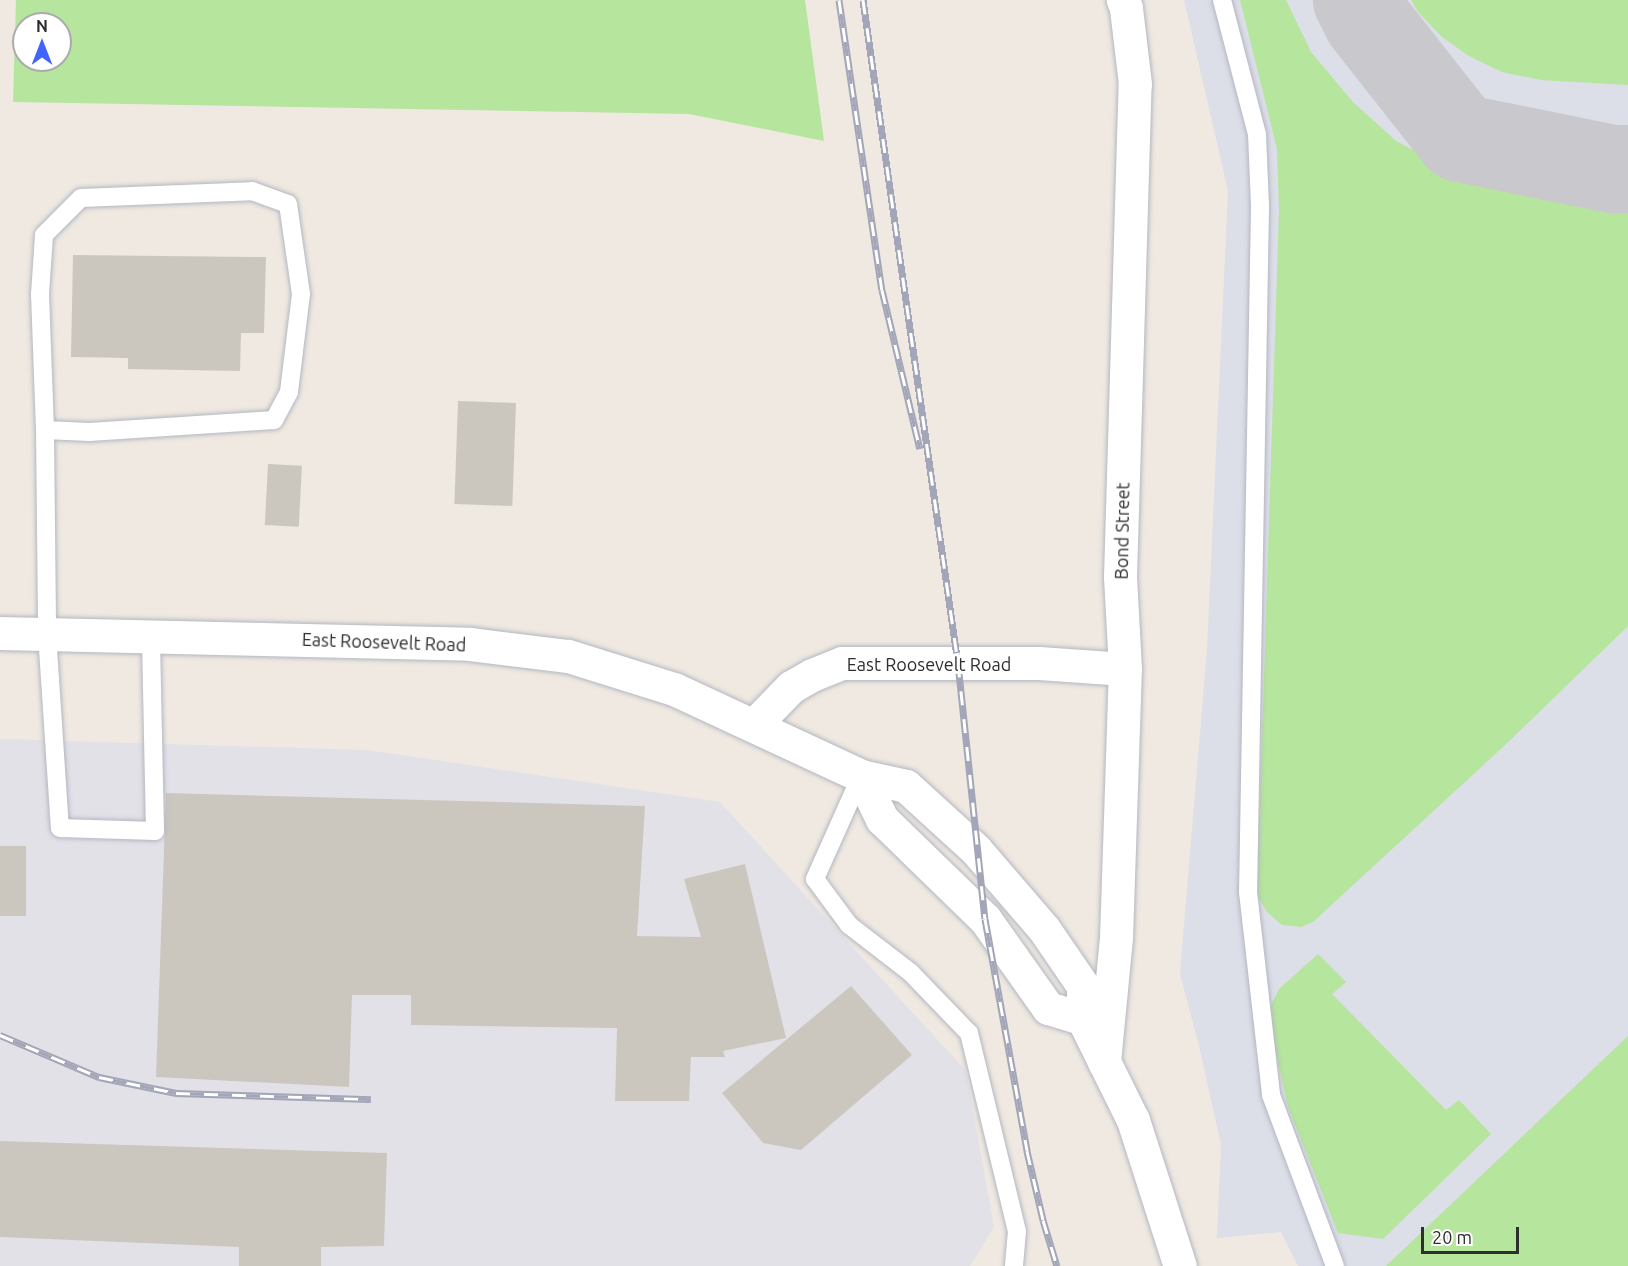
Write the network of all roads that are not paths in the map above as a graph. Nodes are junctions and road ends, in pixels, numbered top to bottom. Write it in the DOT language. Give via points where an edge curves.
graph roads {
  1 [pos="1123,0"];
  2 [pos="1222,0"];
  3 [pos="45,430"];
  4 [pos="0,633"];
  5 [pos="47,634"];
  6 [pos="151,636"];
  7 [pos="1125,669"];
  8 [pos="754,725"];
  9 [pos="861,776"];
  10 [pos="1083,1019"];
  11 [pos="1104,1062"];
  12 [pos="1014,1266"];
  13 [pos="1180,1266"];
  14 [pos="1335,1266"];
  1 -- 7 [label="main road, Bond Street" via="1135,84 1120,577"];
  2 -- 14 [label="lane" via="1257,134 1260,207 1248,892 1271,1095"];
  3 -- 3 [label="lane" via="89,432 274,420 289,392 301,294 288,204 252,191 81,198 44,235 40,294"];
  3 -- 5 [label="lane"];
  4 -- 5 [label="main road, East Roosevelt Road"];
  5 -- 6 [label="main road, East Roosevelt Road"];
  5 -- 6 [label="lane" via="60,828 155,831"];
  6 -- 8 [label="main road, East Roosevelt Road" via="470,644 568,656 674,689"];
  7 -- 8 [label="main road, East Roosevelt Road" via="1039,663 842,663 791,687"];
  7 -- 11 [label="main road, Bond Street" via="1116,938"];
  8 -- 9 [label="main road, East Roosevelt Road"];
  9 -- 10 [label="main road" via="882,819 985,919 1048,1008"];
  9 -- 10 [label="main road, East Roosevelt Road" via="906,786 976,850 1044,929 1083,986"];
  9 -- 12 [label="lane" via="815,879 849,925 911,973 969,1033 1017,1231"];
  10 -- 11 [label="main road, East Roosevelt Road"];
  11 -- 13 [label="main road, East Roosevelt Road" via="1133,1120"];
}
